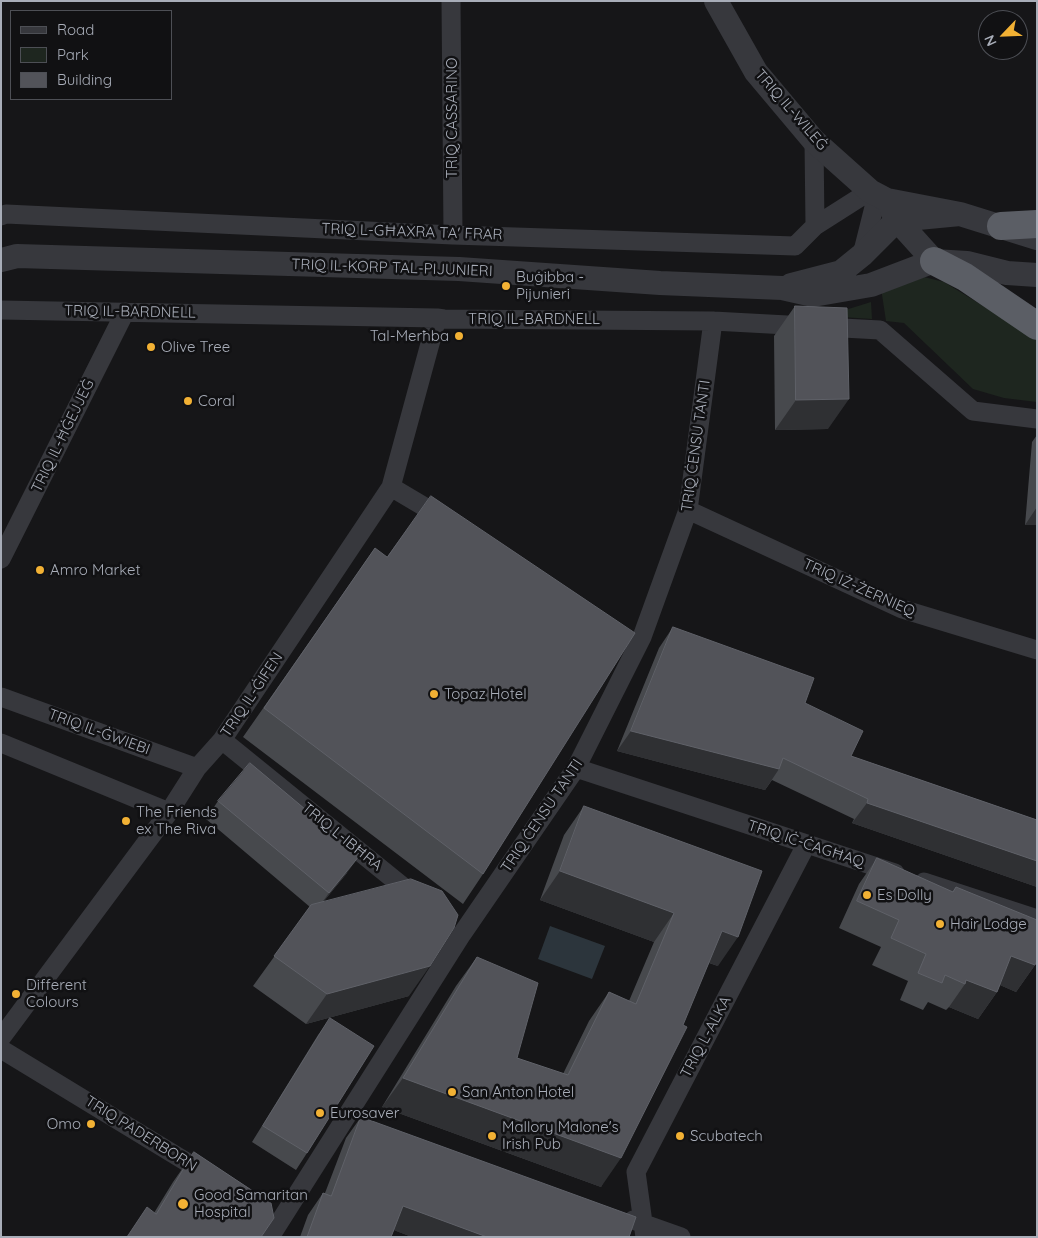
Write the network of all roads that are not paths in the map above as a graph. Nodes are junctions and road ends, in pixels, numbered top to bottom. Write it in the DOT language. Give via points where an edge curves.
graph roads {
  1 [pos="451,1"];
  2 [pos="716,1"];
  3 [pos="814,141"];
  4 [pos="883,202"];
  5 [pos="1,216"];
  6 [pos="1037,224"];
  7 [pos="815,226"];
  8 [pos="1001,226"];
  9 [pos="453,235"];
  10 [pos="1037,238"];
  11 [pos="862,255"];
  12 [pos="1,260"];
  13 [pos="934,261"];
  14 [pos="1037,275"];
  15 [pos="782,288"];
  16 [pos="1,310"];
  17 [pos="125,312"];
  18 [pos="437,318"];
  19 [pos="713,321"];
  20 [pos="1037,326"];
  21 [pos="1037,419"];
  22 [pos="391,487"];
  23 [pos="688,510"];
  24 [pos="458,527"];
  25 [pos="1,559"];
  26 [pos="625,627"];
  27 [pos="642,637"];
  28 [pos="1037,650"];
  29 [pos="1,697"];
  30 [pos="222,740"];
  31 [pos="1,744"];
  32 [pos="197,768"];
  33 [pos="576,768"];
  34 [pos="169,812"];
  35 [pos="806,845"];
  36 [pos="431,909"];
  37 [pos="1037,919"];
  38 [pos="447,922"];
  39 [pos="462,934"];
  40 [pos="1,1038"];
  41 [pos="1,1048"];
  42 [pos="222,1184"];
  43 [pos="264,1210"];
  44 [pos="614,1213"];
  45 [pos="281,1220"];
  46 [pos="643,1230"];
  47 [pos="270,1237"];
  48 [pos="681,1237"];
  1 -- 9 [label="street, TRIQ CASSARINO"];
  2 -- 3 [label="street, TRIQ IL-WILEĠ" via="756,72"];
  3 -- 4 [label="street, TRIQ IL-WILEĠ"];
  3 -- 7 [label="street"];
  4 -- 7 [label="street, TRIQ L-GĦAXRA TA' FRAR"];
  4 -- 8 [label="street" via="960,214"];
  4 -- 11 [label="street, TRIQ IL-KORP TAL-PIJUNIERI"];
  4 -- 11 [label="street"];
  4 -- 13 [label="street, TRIQ IL-WILEĠ"];
  5 -- 9 [label="street, TRIQ L-GĦAXRA TA' FRAR"];
  6 -- 8 [label="highway"];
  7 -- 9 [label="street, TRIQ L-GĦAXRA TA' FRAR" via="795,246"];
  8 -- 10 [label="street"];
  11 -- 15 [label="street, TRIQ IL-KORP TAL-PIJUNIERI" via="841,272"];
  12 -- 15 [label="street, TRIQ IL-KORP TAL-PIJUNIERI" via="17,256 454,269"];
  13 -- 14 [label="street"];
  13 -- 15 [label="street, TRIQ IL-KORP TAL-PIJUNIERI" via="871,285 838,292 813,295"];
  13 -- 20 [label="highway"];
  16 -- 17 [label="street, TRIQ IL-BARDNELL"];
  17 -- 18 [label="street, TRIQ IL-BARDNELL"];
  17 -- 25 [label="street, TRIQ IL-ĦĠEJJEĠ"];
  18 -- 19 [label="street, TRIQ IL-BARDNELL"];
  18 -- 22 [label="street, TRIQ IL-ĠIFEN"];
  19 -- 21 [label="street, TRIQ IL-BARDNELL" via="880,330 973,411"];
  19 -- 23 [label="street, TRIQ ĊENSU TANTI"];
  22 -- 24 [label="street"];
  22 -- 30 [label="street, TRIQ IL-ĠIFEN"];
  23 -- 27 [label="street, TRIQ ĊENSU TANTI"];
  23 -- 28 [label="street, TRIQ IŻ-ŻERNIEQ" via="902,609"];
  26 -- 27 [label="street"];
  27 -- 33 [label="street, TRIQ ĊENSU TANTI"];
  29 -- 32 [label="street, TRIQ IL-ĠWIEBI"];
  30 -- 32 [label="street, TRIQ IL-ĠIFEN"];
  30 -- 36 [label="street, TRIQ L-IBĦRA"];
  31 -- 34 [label="street"];
  32 -- 34 [label="street, TRIQ IL-ĠIFEN"];
  33 -- 35 [label="street, TRIQ IĊ-ĊAGĦAQ"];
  33 -- 39 [label="street, TRIQ ĊENSU TANTI"];
  34 -- 40 [label="street, TRIQ IL-ĠIFEN"];
  35 -- 37 [label="street, TRIQ IĊ-ĊAGĦAQ"];
  35 -- 46 [label="street, TRIQ L-ALKA" via="636,1172"];
  38 -- 39 [label="street"];
  39 -- 45 [label="street, TRIQ ĊENSU TANTI" via="353,1121"];
  41 -- 42 [label="street, TRIQ PADERBORN"];
  43 -- 45 [label="street"];
  44 -- 46 [label="street"];
  45 -- 47 [label="street, TRIQ ĊENSU TANTI"];
  46 -- 48 [label="street"];
}
